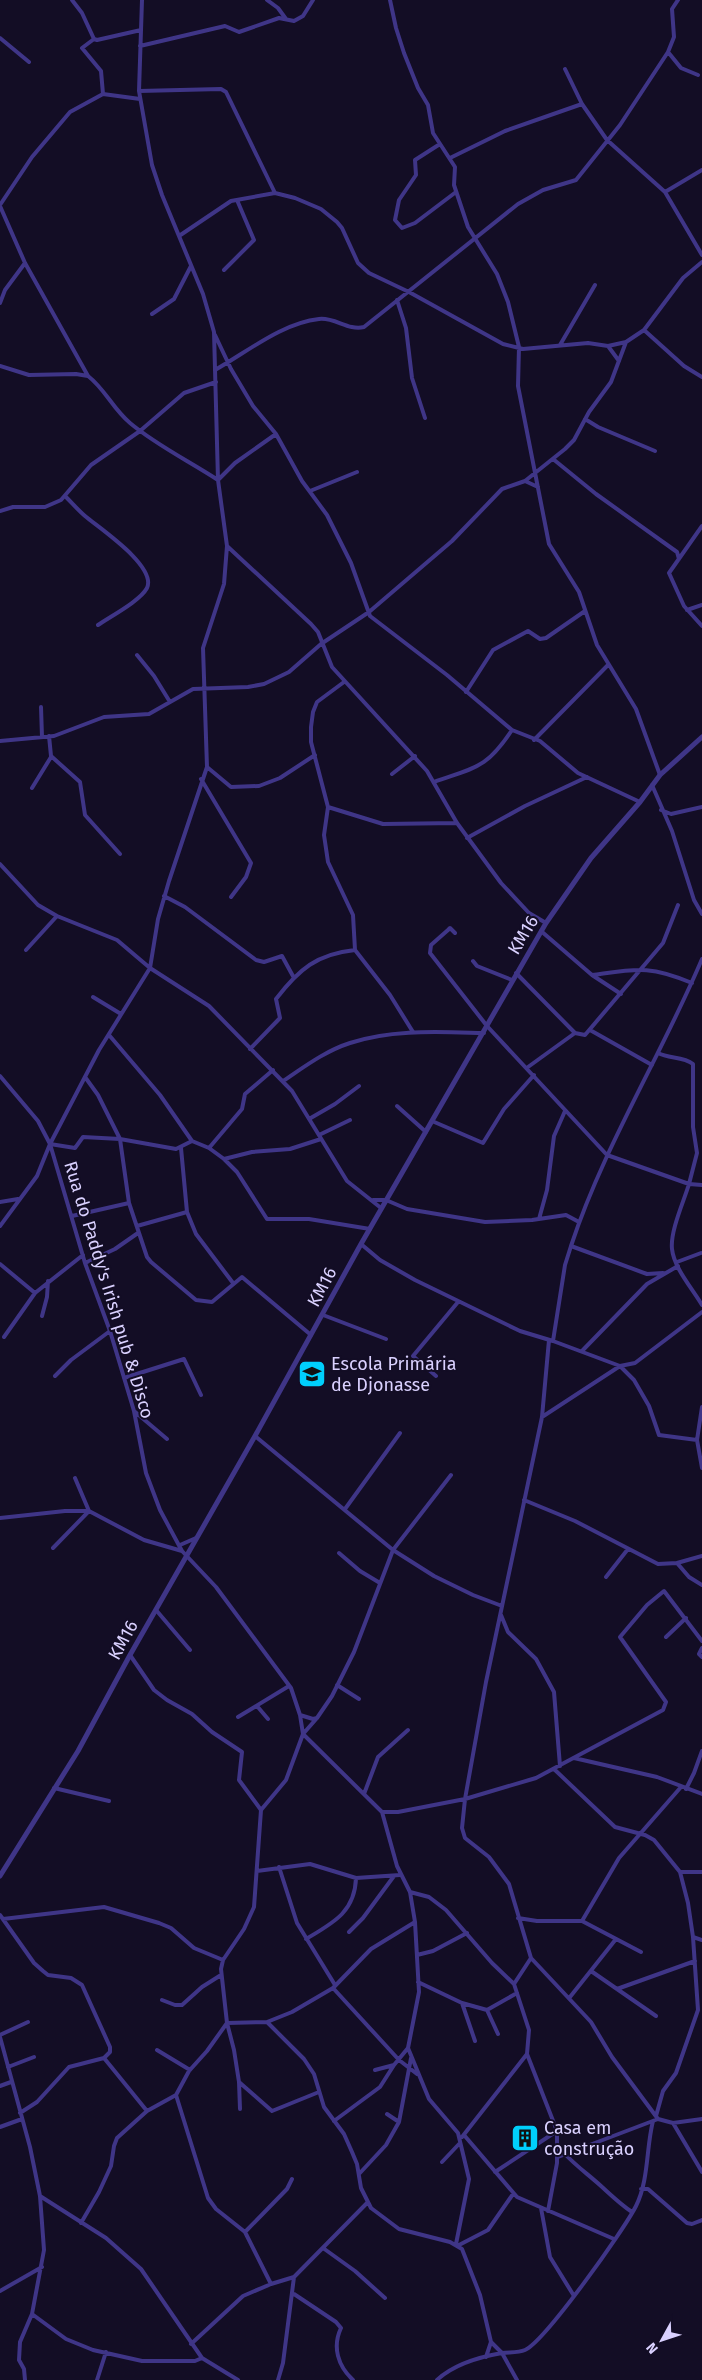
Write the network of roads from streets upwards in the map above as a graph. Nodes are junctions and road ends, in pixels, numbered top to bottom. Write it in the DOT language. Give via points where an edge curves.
graph roads {
  1 [pos="72,0"];
  2 [pos="142,0"];
  3 [pos="267,0"];
  4 [pos="313,0"];
  5 [pos="390,0"];
  6 [pos="678,0"];
  7 [pos="286,19"];
  8 [pos="141,30"];
  9 [pos="0,38"];
  10 [pos="94,39"];
  11 [pos="140,46"];
  12 [pos="668,52"];
  13 [pos="29,62"];
  14 [pos="566,69"];
  15 [pos="698,75"];
  16 [pos="139,91"];
  17 [pos="103,94"];
  18 [pos="140,99"];
  19 [pos="582,104"];
  20 [pos="606,140"];
  21 [pos="440,144"];
  22 [pos="450,158"];
  23 [pos="702,170"];
  24 [pos="456,192"];
  25 [pos="665,192"];
  26 [pos="275,193"];
  27 [pos="237,200"];
  28 [pos="0,206"];
  29 [pos="179,236"];
  30 [pos="475,239"];
  31 [pos="702,256"];
  32 [pos="702,262"];
  33 [pos="25,263"];
  34 [pos="191,266"];
  35 [pos="224,270"];
  36 [pos="595,285"];
  37 [pos="0,287"];
  38 [pos="5,290"];
  39 [pos="409,292"];
  40 [pos="398,300"];
  41 [pos="0,303"];
  42 [pos="152,314"];
  43 [pos="644,330"];
  44 [pos="214,332"];
  45 [pos="626,342"];
  46 [pos="560,345"];
  47 [pos="608,346"];
  48 [pos="519,347"];
  49 [pos="619,361"];
  50 [pos="228,362"];
  51 [pos="0,366"];
  52 [pos="215,370"];
  53 [pos="88,376"];
  54 [pos="702,377"];
  55 [pos="216,382"];
  56 [pos="425,418"];
  57 [pos="585,419"];
  58 [pos="140,431"];
  59 [pos="276,434"];
  60 [pos="655,451"];
  61 [pos="553,459"];
  62 [pos="357,472"];
  63 [pos="534,472"];
  64 [pos="218,480"];
  65 [pos="525,481"];
  66 [pos="538,487"];
  67 [pos="310,491"];
  68 [pos="66,497"];
  69 [pos="0,511"];
  70 [pos="702,526"];
  71 [pos="227,546"];
  72 [pos="685,551"];
  73 [pos="677,552"];
  74 [pos="679,559"];
  75 [pos="702,605"];
  76 [pos="687,610"];
  77 [pos="585,611"];
  78 [pos="369,612"];
  79 [pos="98,625"];
  80 [pos="702,626"];
  81 [pos="321,644"];
  82 [pos="136,655"];
  83 [pos="608,665"];
  84 [pos="344,682"];
  85 [pos="205,690"];
  86 [pos="466,692"];
  87 [pos="170,702"];
  88 [pos="41,707"];
  89 [pos="512,730"];
  90 [pos="49,736"];
  91 [pos="42,737"];
  92 [pos="702,738"];
  93 [pos="534,740"];
  94 [pos="0,741"];
  95 [pos="314,755"];
  96 [pos="415,756"];
  97 [pos="51,757"];
  98 [pos="206,767"];
  99 [pos="392,774"];
  100 [pos="660,775"];
  101 [pos="587,777"];
  102 [pos="201,779"];
  103 [pos="434,782"];
  104 [pos="652,784"];
  105 [pos="32,788"];
  106 [pos="640,802"];
  107 [pos="328,807"];
  108 [pos="702,807"];
  109 [pos="661,810"];
  110 [pos="671,814"];
  111 [pos="667,822"];
  112 [pos="457,823"];
  113 [pos="467,838"];
  114 [pos="120,854"];
  115 [pos="0,864"];
  116 [pos="164,896"];
  117 [pos="231,897"];
  118 [pos="678,905"];
  119 [pos="702,914"];
  120 [pos="57,916"];
  121 [pos="546,923"];
  122 [pos="541,931"];
  123 [pos="455,933"];
  124 [pos="26,950"];
  125 [pos="355,950"];
  126 [pos="702,959"];
  127 [pos="473,961"];
  128 [pos="150,968"];
  129 [pos="643,968"];
  130 [pos="516,973"];
  131 [pos="592,975"];
  132 [pos="294,978"];
  133 [pos="512,980"];
  134 [pos="692,983"];
  135 [pos="621,994"];
  136 [pos="93,997"];
  137 [pos="121,1014"];
  138 [pos="487,1026"];
  139 [pos="590,1030"];
  140 [pos="413,1032"];
  141 [pos="484,1033"];
  142 [pos="575,1033"];
  143 [pos="109,1035"];
  144 [pos="250,1049"];
  145 [pos="658,1053"];
  146 [pos="652,1065"];
  147 [pos="528,1068"];
  148 [pos="273,1070"];
  149 [pos="534,1075"];
  150 [pos="0,1076"];
  151 [pos="85,1077"];
  152 [pos="283,1081"];
  153 [pos="359,1086"];
  154 [pos="396,1106"];
  155 [pos="565,1111"];
  156 [pos="309,1118"];
  157 [pos="350,1120"];
  158 [pos="432,1121"];
  159 [pos="426,1132"];
  160 [pos="320,1137"];
  161 [pos="120,1139"];
  162 [pos="192,1141"];
  163 [pos="50,1144"];
  164 [pos="181,1148"];
  165 [pos="209,1148"];
  166 [pos="607,1155"];
  167 [pos="224,1159"];
  168 [pos="689,1184"];
  169 [pos="702,1185"];
  170 [pos="18,1199"];
  171 [pos="373,1200"];
  172 [pos="386,1200"];
  173 [pos="0,1202"];
  174 [pos="129,1203"];
  175 [pos="381,1208"];
  176 [pos="187,1212"];
  177 [pos="72,1216"];
  178 [pos="539,1219"];
  179 [pos="578,1222"];
  180 [pos="0,1226"];
  181 [pos="137,1226"];
  182 [pos="370,1229"];
  183 [pos="138,1233"];
  184 [pos="361,1244"];
  185 [pos="570,1246"];
  186 [pos="701,1253"];
  187 [pos="83,1255"];
  188 [pos="85,1263"];
  189 [pos="0,1264"];
  190 [pos="677,1264"];
  191 [pos="663,1273"];
  192 [pos="48,1281"];
  193 [pos="233,1283"];
  194 [pos="35,1293"];
  195 [pos="458,1302"];
  196 [pos="702,1304"];
  197 [pos="702,1312"];
  198 [pos="323,1315"];
  199 [pos="42,1316"];
  200 [pos="110,1331"];
  201 [pos="311,1335"];
  202 [pos="4,1337"];
  203 [pos="386,1339"];
  204 [pos="551,1340"];
  205 [pos="582,1352"];
  206 [pos="620,1366"];
  207 [pos="55,1376"];
  208 [pos="436,1376"];
  209 [pos="124,1378"];
  210 [pos="201,1395"];
  211 [pos="702,1407"];
  212 [pos="134,1411"];
  213 [pos="701,1413"];
  214 [pos="542,1418"];
  215 [pos="400,1433"];
  216 [pos="255,1436"];
  217 [pos="167,1439"];
  218 [pos="696,1440"];
  219 [pos="702,1468"];
  220 [pos="451,1476"];
  221 [pos="75,1478"];
  222 [pos="524,1500"];
  223 [pos="345,1509"];
  224 [pos="89,1511"];
  225 [pos="0,1518"];
  226 [pos="196,1538"];
  227 [pos="180,1545"];
  228 [pos="53,1548"];
  229 [pos="628,1549"];
  230 [pos="393,1550"];
  231 [pos="185,1552"];
  232 [pos="339,1553"];
  233 [pos="702,1556"];
  234 [pos="677,1563"];
  235 [pos="606,1577"];
  236 [pos="380,1583"];
  237 [pos="702,1585"];
  238 [pos="502,1606"];
  239 [pos="156,1610"];
  240 [pos="501,1615"];
  241 [pos="686,1618"];
  242 [pos="666,1637"];
  243 [pos="702,1641"];
  244 [pos="702,1648"];
  245 [pos="190,1650"];
  246 [pos="130,1655"];
  247 [pos="702,1657"];
  248 [pos="338,1685"];
  249 [pos="289,1686"];
  250 [pos="359,1699"];
  251 [pos="257,1706"];
  252 [pos="300,1715"];
  253 [pos="238,1717"];
  254 [pos="317,1718"];
  255 [pos="268,1719"];
  256 [pos="408,1730"];
  257 [pos="303,1734"];
  258 [pos="702,1751"];
  259 [pos="574,1758"];
  260 [pos="560,1766"];
  261 [pos="555,1770"];
  262 [pos="681,1787"];
  263 [pos="54,1788"];
  264 [pos="686,1789"];
  265 [pos="364,1794"];
  266 [pos="702,1794"];
  267 [pos="465,1800"];
  268 [pos="109,1801"];
  269 [pos="261,1810"];
  270 [pos="382,1812"];
  271 [pos="640,1834"];
  272 [pos="279,1866"];
  273 [pos="257,1871"];
  274 [pos="680,1872"];
  275 [pos="702,1872"];
  276 [pos="400,1875"];
  277 [pos="0,1876"];
  278 [pos="394,1876"];
  279 [pos="356,1878"];
  280 [pos="410,1892"];
  281 [pos="1,1917"];
  282 [pos="518,1918"];
  283 [pos="582,1921"];
  284 [pos="415,1922"];
  285 [pos="349,1932"];
  286 [pos="467,1933"];
  287 [pos="693,1937"];
  288 [pos="616,1939"];
  289 [pos="306,1940"];
  290 [pos="702,1940"];
  291 [pos="640,1952"];
  292 [pos="417,1955"];
  293 [pos="531,1958"];
  294 [pos="223,1960"];
  295 [pos="695,1961"];
  296 [pos="591,1971"];
  297 [pos="221,1975"];
  298 [pos="418,1982"];
  299 [pos="514,1984"];
  300 [pos="334,1986"];
  301 [pos="617,1989"];
  302 [pos="517,1993"];
  303 [pos="570,1997"];
  304 [pos="162,2000"];
  305 [pos="462,2002"];
  306 [pos="487,2010"];
  307 [pos="656,2016"];
  308 [pos="697,2017"];
  309 [pos="702,2020"];
  310 [pos="28,2022"];
  311 [pos="267,2022"];
  312 [pos="227,2023"];
  313 [pos="498,2034"];
  314 [pos="0,2036"];
  315 [pos="475,2041"];
  316 [pos="408,2048"];
  317 [pos="157,2050"];
  318 [pos="527,2054"];
  319 [pos="34,2057"];
  320 [pos="104,2058"];
  321 [pos="411,2058"];
  322 [pos="399,2060"];
  323 [pos="394,2065"];
  324 [pos="8,2067"];
  325 [pos="410,2069"];
  326 [pos="190,2070"];
  327 [pos="375,2070"];
  328 [pos="417,2074"];
  329 [pos="10,2082"];
  330 [pos="239,2082"];
  331 [pos="0,2086"];
  332 [pos="319,2092"];
  333 [pos="176,2095"];
  334 [pos="240,2109"];
  335 [pos="147,2111"];
  336 [pos="20,2113"];
  337 [pos="387,2114"];
  338 [pos="657,2118"];
  339 [pos="22,2119"];
  340 [pos="702,2119"];
  341 [pos="334,2121"];
  342 [pos="653,2121"];
  343 [pos="398,2122"];
  344 [pos="673,2123"];
  345 [pos="0,2126"];
  346 [pos="557,2131"];
  347 [pos="464,2135"];
  348 [pos="459,2142"];
  349 [pos="565,2154"];
  350 [pos="558,2156"];
  351 [pos="442,2162"];
  352 [pos="495,2172"];
  353 [pos="702,2172"];
  354 [pos="359,2174"];
  355 [pos="292,2179"];
  356 [pos="641,2189"];
  357 [pos="513,2194"];
  358 [pos="40,2196"];
  359 [pos="368,2202"];
  360 [pos="50,2204"];
  361 [pos="40,2208"];
  362 [pos="541,2208"];
  363 [pos="548,2211"];
  364 [pos="632,2212"];
  365 [pos="702,2220"];
  366 [pos="81,2223"];
  367 [pos="245,2232"];
  368 [pos="614,2239"];
  369 [pos="458,2244"];
  370 [pos="323,2248"];
  371 [pos="42,2267"];
  372 [pos="294,2277"];
  373 [pos="271,2284"];
  374 [pos="0,2292"];
  375 [pos="294,2294"];
  376 [pos="574,2296"];
  377 [pos="385,2298"];
  378 [pos="32,2314"];
  379 [pos="491,2342"];
  380 [pos="191,2344"];
  381 [pos="106,2352"];
  382 [pos="502,2353"];
  383 [pos="486,2357"];
  384 [pos="202,2358"];
  385 [pos="25,2380"];
  386 [pos="97,2380"];
  387 [pos="238,2380"];
  388 [pos="278,2380"];
  389 [pos="353,2380"];
  390 [pos="437,2380"];
  391 [pos="517,2380"];
  1 -- 10 [label="street" via="82,12"];
  2 -- 8 [label="street"];
  3 -- 7 [label="street"];
  4 -- 7 [label="street" via="303,16 294,21"];
  5 -- 21 [label="street" via="401,45 428,105 431,127"];
  6 -- 12 [label="street" via="672,8 674,37"];
  7 -- 11 [label="street" via="279,18 239,32 225,26"];
  8 -- 10 [label="street"];
  8 -- 11 [label="street"];
  9 -- 13 [label="street"];
  10 -- 17 [label="street" via="82,48 101,71"];
  11 -- 16 [label="street"];
  12 -- 15 [label="street" via="681,68"];
  12 -- 20 [label="street" via="624,120"];
  14 -- 19 [label="street"];
  16 -- 18 [label="street"];
  16 -- 26 [label="street" via="221,89 226,92"];
  17 -- 18 [label="street"];
  17 -- 28 [label="street" via="78,106 65,117 32,157"];
  18 -- 29 [label="street" via="152,165"];
  19 -- 20 [label="street"];
  19 -- 22 [label="street" via="519,125"];
  20 -- 25 [label="street"];
  20 -- 30 [label="street" via="576,180 543,190 518,204"];
  21 -- 22 [label="street"];
  21 -- 24 [label="street" via="415,160 416,173 399,200 395,220 402,228 411,225"];
  22 -- 24 [label="street" via="455,167"];
  23 -- 25 [label="street"];
  24 -- 30 [label="street"];
  25 -- 31 [label="street"];
  26 -- 27 [label="street"];
  26 -- 39 [label="street" via="301,199 328,214 342,228 363,268"];
  27 -- 29 [label="street"];
  27 -- 35 [label="street" via="254,240"];
  28 -- 33 [label="street"];
  29 -- 34 [label="street"];
  30 -- 39 [label="street"];
  30 -- 48 [label="street" via="502,287"];
  32 -- 43 [label="street" via="683,278"];
  33 -- 38 [label="street"];
  33 -- 53 [label="street"];
  34 -- 42 [label="street" via="174,299"];
  34 -- 44 [label="street"];
  36 -- 46 [label="street"];
  37 -- 38 [label="street"];
  38 -- 41 [label="street"];
  39 -- 40 [label="street"];
  39 -- 48 [label="street" via="503,344"];
  40 -- 50 [label="street" via="364,327 315,320 262,340"];
  40 -- 56 [label="street" via="406,328 412,378"];
  43 -- 45 [label="street"];
  43 -- 54 [label="street" via="684,366"];
  44 -- 50 [label="street"];
  44 -- 52 [label="street"];
  45 -- 47 [label="street"];
  45 -- 49 [label="street"];
  46 -- 47 [label="street"];
  46 -- 48 [label="street"];
  47 -- 49 [label="street"];
  48 -- 63 [label="street" via="518,386"];
  49 -- 57 [label="street" via="611,382"];
  50 -- 52 [label="street"];
  50 -- 59 [label="street" via="254,406"];
  51 -- 53 [label="street" via="29,375"];
  52 -- 55 [label="street"];
  53 -- 58 [label="street" via="118,412"];
  55 -- 58 [label="street" via="184,392"];
  55 -- 64 [label="street"];
  57 -- 60 [label="street"];
  57 -- 61 [label="street" via="574,440"];
  58 -- 64 [label="street"];
  58 -- 68 [label="street" via="90,465"];
  59 -- 64 [label="street"];
  59 -- 67 [label="street"];
  61 -- 63 [label="street"];
  61 -- 73 [label="street"];
  62 -- 67 [label="street"];
  63 -- 65 [label="street"];
  63 -- 66 [label="street"];
  64 -- 71 [label="street"];
  65 -- 66 [label="street"];
  65 -- 78 [label="street" via="502,489 452,541"];
  66 -- 77 [label="street" via="548,544 579,592"];
  67 -- 78 [label="street" via="327,515 351,563"];
  68 -- 69 [label="street" via="45,507 13,507"];
  68 -- 79 [label="street" via="124,548 145,570 149,579 140,596"];
  70 -- 72 [label="street"];
  71 -- 81 [label="street" via="311,624 318,632"];
  71 -- 85 [label="street" via="224,584 203,648"];
  72 -- 73 [label="street"];
  72 -- 74 [label="street"];
  73 -- 74 [label="street"];
  74 -- 76 [label="street" via="669,573"];
  75 -- 76 [label="street"];
  76 -- 80 [label="street"];
  77 -- 83 [label="street" via="593,637"];
  77 -- 86 [label="street" via="546,638 540,639 528,631 498,646 490,652"];
  78 -- 81 [label="street"];
  78 -- 86 [label="street"];
  81 -- 84 [label="street"];
  81 -- 85 [label="street" via="289,672 272,681 248,687"];
  82 -- 87 [label="street"];
  83 -- 93 [label="street"];
  83 -- 100 [label="street" via="636,709"];
  84 -- 95 [label="street" via="314,706 311,742"];
  84 -- 96 [label="street"];
  85 -- 87 [label="street" via="187,691"];
  85 -- 98 [label="street"];
  86 -- 89 [label="street"];
  87 -- 90 [label="street" via="148,714 104,717"];
  88 -- 91 [label="street"];
  89 -- 93 [label="street"];
  89 -- 103 [label="street" via="487,762"];
  90 -- 91 [label="street"];
  90 -- 97 [label="street"];
  91 -- 94 [label="street"];
  92 -- 100 [label="street, KM16"];
  93 -- 101 [label="street"];
  95 -- 98 [label="street" via="280,778 259,786 231,787"];
  95 -- 107 [label="street"];
  96 -- 99 [label="street"];
  96 -- 103 [label="street"];
  97 -- 105 [label="street"];
  97 -- 114 [label="street" via="78,780 85,815"];
  98 -- 102 [label="street"];
  100 -- 104 [label="street, KM16"];
  101 -- 106 [label="street"];
  101 -- 113 [label="street"];
  102 -- 116 [label="street"];
  102 -- 117 [label="street" via="251,863 246,877"];
  103 -- 112 [label="street"];
  104 -- 106 [label="street, KM16"];
  104 -- 109 [label="street"];
  106 -- 121 [label="street, KM16" via="591,858"];
  107 -- 112 [label="street" via="384,824"];
  107 -- 125 [label="street" via="324,822 328,862 353,915"];
  108 -- 110 [label="street"];
  109 -- 110 [label="street"];
  109 -- 111 [label="street"];
  110 -- 111 [label="street"];
  111 -- 119 [label="street"];
  112 -- 113 [label="street"];
  113 -- 121 [label="street" via="500,883 529,912"];
  115 -- 120 [label="street" via="33,901"];
  116 -- 128 [label="street"];
  116 -- 132 [label="street" via="185,907 256,960 264,962 282,956"];
  118 -- 129 [label="street" via="663,944"];
  120 -- 124 [label="street"];
  120 -- 128 [label="street" via="117,940"];
  121 -- 122 [label="street, KM16"];
  122 -- 130 [label="street, KM16"];
  122 -- 131 [label="street"];
  123 -- 138 [label="street" via="450,928 431,945 430,953"];
  125 -- 132 [label="street" via="322,956"];
  125 -- 140 [label="street" via="390,995"];
  126 -- 134 [label="street"];
  127 -- 133 [label="street" via="477,966"];
  128 -- 137 [label="street"];
  128 -- 144 [label="street" via="209,1006"];
  129 -- 131 [label="street"];
  129 -- 134 [label="street"];
  129 -- 135 [label="street"];
  130 -- 133 [label="street, KM16"];
  130 -- 142 [label="street"];
  131 -- 135 [label="street"];
  132 -- 144 [label="street" via="276,999 280,1018"];
  133 -- 138 [label="street, KM16"];
  134 -- 145 [label="street"];
  135 -- 139 [label="street"];
  136 -- 137 [label="street"];
  137 -- 143 [label="street"];
  138 -- 141 [label="street, KM16"];
  138 -- 147 [label="street"];
  139 -- 142 [label="street" via="581,1036"];
  139 -- 146 [label="street"];
  140 -- 141 [label="street"];
  140 -- 152 [label="street" via="348,1043"];
  141 -- 158 [label="street, KM16"];
  142 -- 147 [label="street"];
  143 -- 151 [label="street"];
  143 -- 162 [label="street" via="160,1095"];
  144 -- 148 [label="street"];
  145 -- 146 [label="street"];
  145 -- 168 [label="street" via="670,1058 684,1058 693,1064 693,1127 697,1153"];
  146 -- 166 [label="street"];
  147 -- 149 [label="street"];
  148 -- 152 [label="street"];
  148 -- 165 [label="street" via="245,1094 242,1109"];
  149 -- 155 [label="street"];
  149 -- 158 [label="street" via="504,1109 483,1143"];
  150 -- 163 [label="street, Rua do Paddy's Irish pub & Disco" via="38,1121"];
  151 -- 161 [label="street"];
  151 -- 163 [label="street"];
  152 -- 156 [label="street"];
  153 -- 156 [label="street"];
  154 -- 159 [label="street"];
  155 -- 166 [label="street"];
  155 -- 178 [label="street" via="554,1136"];
  156 -- 160 [label="street"];
  157 -- 160 [label="street"];
  158 -- 159 [label="street, KM16"];
  159 -- 172 [label="street, KM16"];
  160 -- 167 [label="street" via="290,1149 252,1152"];
  160 -- 171 [label="street" via="347,1181"];
  161 -- 163 [label="street" via="83,1137 78,1146 71,1148"];
  161 -- 164 [label="street"];
  161 -- 174 [label="street"];
  162 -- 164 [label="street"];
  162 -- 165 [label="street"];
  163 -- 170 [label="street" via="37,1176"];
  163 -- 177 [label="street, Rua do Paddy's Irish pub & Disco"];
  164 -- 176 [label="street"];
  165 -- 167 [label="street"];
  166 -- 168 [label="street"];
  166 -- 179 [label="street"];
  167 -- 182 [label="street" via="237,1172 267,1219 309,1219"];
  168 -- 169 [label="street"];
  168 -- 190 [label="street" via="672,1244"];
  170 -- 173 [label="street"];
  170 -- 180 [label="street"];
  171 -- 172 [label="street"];
  171 -- 175 [label="street"];
  172 -- 175 [label="street, KM16"];
  172 -- 178 [label="street" via="407,1209 472,1221"];
  174 -- 177 [label="street"];
  174 -- 181 [label="street"];
  175 -- 182 [label="street, KM16"];
  176 -- 181 [label="street"];
  176 -- 193 [label="street" via="196,1234"];
  177 -- 187 [label="street, Rua do Paddy's Irish pub & Disco"];
  178 -- 179 [label="street" via="566,1215"];
  179 -- 185 [label="street"];
  181 -- 183 [label="street"];
  182 -- 184 [label="street, KM16"];
  183 -- 188 [label="street" via="115,1249"];
  183 -- 193 [label="street" via="151,1262 196,1300 212,1302"];
  184 -- 195 [label="street" via="380,1260"];
  184 -- 198 [label="street, KM16"];
  185 -- 191 [label="street" via="647,1274"];
  185 -- 204 [label="street"];
  186 -- 190 [label="street"];
  187 -- 188 [label="street, Rua do Paddy's Irish pub & Disco"];
  187 -- 192 [label="street"];
  188 -- 200 [label="street, Rua do Paddy's Irish pub & Disco"];
  189 -- 194 [label="street"];
  190 -- 191 [label="street"];
  190 -- 196 [label="street"];
  191 -- 205 [label="street" via="647,1284"];
  192 -- 194 [label="street"];
  192 -- 199 [label="street" via="48,1297"];
  193 -- 201 [label="street" via="242,1277"];
  194 -- 202 [label="street"];
  195 -- 204 [label="street" via="520,1332"];
  195 -- 208 [label="street" via="413,1356"];
  197 -- 206 [label="street" via="635,1363"];
  198 -- 201 [label="street, KM16"];
  198 -- 203 [label="street"];
  200 -- 207 [label="street"];
  200 -- 209 [label="street, Rua do Paddy's Irish pub & Disco"];
  201 -- 216 [label="street, KM16"];
  204 -- 205 [label="street"];
  204 -- 214 [label="street"];
  205 -- 206 [label="street"];
  206 -- 214 [label="street"];
  206 -- 218 [label="street" via="646,1399 659,1435"];
  209 -- 210 [label="street" via="184,1359"];
  209 -- 212 [label="street, Rua do Paddy's Irish pub & Disco"];
  211 -- 213 [label="street"];
  212 -- 217 [label="street"];
  212 -- 227 [label="street, Rua do Paddy's Irish pub & Disco" via="146,1473 160,1510"];
  213 -- 218 [label="street"];
  214 -- 222 [label="street"];
  215 -- 223 [label="street"];
  216 -- 223 [label="street"];
  216 -- 226 [label="street, KM16"];
  218 -- 219 [label="street"];
  220 -- 230 [label="street"];
  221 -- 224 [label="street"];
  222 -- 229 [label="street" via="544,1506"];
  222 -- 238 [label="street"];
  223 -- 230 [label="street"];
  224 -- 225 [label="street"];
  224 -- 228 [label="street"];
  224 -- 231 [label="street" via="144,1540"];
  226 -- 227 [label="street"];
  226 -- 231 [label="street, KM16"];
  227 -- 231 [label="street, Rua do Paddy's Irish pub & Disco"];
  229 -- 234 [label="street" via="658,1564"];
  229 -- 235 [label="street"];
  230 -- 236 [label="street"];
  230 -- 238 [label="street" via="434,1576"];
  231 -- 239 [label="street, KM16"];
  231 -- 249 [label="street" via="216,1587"];
  232 -- 236 [label="street"];
  233 -- 234 [label="street"];
  234 -- 237 [label="street" via="689,1577"];
  236 -- 248 [label="street"];
  238 -- 240 [label="street"];
  239 -- 245 [label="street"];
  239 -- 246 [label="street, KM16"];
  240 -- 260 [label="street" via="508,1632 536,1659 554,1692"];
  240 -- 267 [label="street"];
  241 -- 242 [label="street"];
  241 -- 243 [label="street"];
  241 -- 259 [label="street" via="664,1591 624,1630 620,1637 666,1705"];
  244 -- 247 [label="street" via="699,1654"];
  246 -- 263 [label="street, KM16"];
  246 -- 269 [label="street" via="154,1690 242,1752 238,1780"];
  248 -- 250 [label="street"];
  248 -- 254 [label="street"];
  249 -- 251 [label="street"];
  249 -- 252 [label="street"];
  251 -- 253 [label="street"];
  251 -- 255 [label="street"];
  252 -- 254 [label="street"];
  252 -- 257 [label="street"];
  254 -- 257 [label="street"];
  256 -- 265 [label="street" via="378,1757"];
  257 -- 265 [label="street"];
  257 -- 269 [label="street" via="286,1780"];
  258 -- 264 [label="street"];
  259 -- 260 [label="street"];
  259 -- 262 [label="street" via="657,1777"];
  260 -- 261 [label="street"];
  261 -- 267 [label="street"];
  261 -- 271 [label="street" via="615,1827"];
  262 -- 264 [label="street"];
  262 -- 271 [label="street"];
  263 -- 268 [label="street"];
  263 -- 277 [label="street, KM16"];
  264 -- 266 [label="street"];
  265 -- 270 [label="street"];
  267 -- 270 [label="street"];
  267 -- 282 [label="street" via="462,1828 466,1838 502,1872 509,1884"];
  269 -- 273 [label="street"];
  270 -- 276 [label="street"];
  271 -- 274 [label="street" via="654,1840"];
  271 -- 283 [label="street" via="619,1858"];
  272 -- 273 [label="street"];
  272 -- 279 [label="street" via="310,1864"];
  272 -- 289 [label="street" via="292,1913"];
  273 -- 294 [label="street" via="254,1907"];
  274 -- 275 [label="street"];
  274 -- 287 [label="street"];
  276 -- 278 [label="street"];
  276 -- 280 [label="street"];
  278 -- 279 [label="street"];
  278 -- 285 [label="street"];
  279 -- 289 [label="street" via="353,1900 346,1911"];
  280 -- 284 [label="street"];
  280 -- 286 [label="street" via="429,1897"];
  281 -- 294 [label="street" via="104,1907 171,1928 194,1948"];
  281 -- 320 [label="street" via="43,1971 48,1975 72,1978 82,1985 110,2047"];
  282 -- 283 [label="street"];
  282 -- 293 [label="street"];
  283 -- 288 [label="street"];
  284 -- 292 [label="street"];
  284 -- 300 [label="street" via="379,1943"];
  286 -- 292 [label="street" via="434,1951"];
  286 -- 299 [label="street"];
  287 -- 290 [label="street"];
  287 -- 295 [label="street"];
  288 -- 291 [label="street"];
  288 -- 296 [label="street"];
  289 -- 300 [label="street"];
  292 -- 298 [label="street"];
  293 -- 299 [label="street"];
  293 -- 303 [label="street"];
  294 -- 297 [label="street"];
  295 -- 301 [label="street"];
  295 -- 308 [label="street"];
  296 -- 301 [label="street"];
  296 -- 303 [label="street"];
  297 -- 304 [label="street" via="182,2004"];
  297 -- 312 [label="street"];
  298 -- 305 [label="street"];
  298 -- 316 [label="street" via="418,2006"];
  299 -- 302 [label="street"];
  300 -- 311 [label="street" via="292,2012"];
  300 -- 322 [label="street"];
  301 -- 307 [label="street"];
  302 -- 306 [label="street"];
  302 -- 318 [label="street" via="529,2030"];
  303 -- 338 [label="street"];
  305 -- 306 [label="street"];
  305 -- 315 [label="street"];
  306 -- 313 [label="street"];
  308 -- 309 [label="street"];
  308 -- 338 [label="street" via="676,2073 663,2091"];
  310 -- 314 [label="street"];
  311 -- 312 [label="street"];
  311 -- 332 [label="street" via="304,2059 314,2074"];
  312 -- 326 [label="street"];
  312 -- 330 [label="street"];
  314 -- 324 [label="street"];
  316 -- 321 [label="street"];
  316 -- 322 [label="street"];
  317 -- 326 [label="street"];
  318 -- 346 [label="street"];
  318 -- 347 [label="street"];
  319 -- 324 [label="street"];
  320 -- 335 [label="street"];
  320 -- 336 [label="street" via="69,2067 37,2102"];
  321 -- 325 [label="street"];
  321 -- 328 [label="street"];
  322 -- 323 [label="street"];
  322 -- 325 [label="street"];
  323 -- 327 [label="street"];
  323 -- 341 [label="street" via="380,2087"];
  324 -- 329 [label="street"];
  325 -- 328 [label="street"];
  325 -- 343 [label="street"];
  326 -- 333 [label="street"];
  328 -- 348 [label="street" via="429,2099 458,2133"];
  329 -- 331 [label="street"];
  329 -- 336 [label="street"];
  330 -- 332 [label="street" via="272,2111"];
  330 -- 334 [label="street"];
  332 -- 341 [label="street"];
  333 -- 335 [label="street"];
  333 -- 367 [label="street" via="208,2198 216,2209"];
  335 -- 366 [label="street" via="115,2142 111,2166"];
  336 -- 339 [label="street"];
  337 -- 343 [label="street"];
  338 -- 342 [label="street"];
  338 -- 344 [label="street"];
  339 -- 345 [label="street"];
  339 -- 358 [label="street"];
  340 -- 344 [label="street"];
  341 -- 354 [label="street" via="344,2134"];
  342 -- 349 [label="street"];
  342 -- 356 [label="street"];
  343 -- 354 [label="street" via="386,2146"];
  344 -- 353 [label="street"];
  346 -- 350 [label="street"];
  346 -- 352 [label="street"];
  347 -- 348 [label="street"];
  347 -- 352 [label="street"];
  348 -- 351 [label="street"];
  348 -- 369 [label="street" via="469,2180"];
  349 -- 350 [label="street"];
  349 -- 364 [label="street" via="615,2202"];
  350 -- 363 [label="street"];
  352 -- 357 [label="street"];
  354 -- 359 [label="street"];
  355 -- 367 [label="street" via="287,2189"];
  356 -- 364 [label="street"];
  356 -- 365 [label="street" via="648,2189 686,2223"];
  357 -- 362 [label="street"];
  357 -- 369 [label="street" via="488,2230"];
  358 -- 360 [label="street"];
  358 -- 361 [label="street"];
  359 -- 369 [label="street" via="378,2215 399,2230"];
  359 -- 370 [label="street"];
  360 -- 361 [label="street"];
  360 -- 366 [label="street"];
  361 -- 371 [label="street" via="44,2236"];
  362 -- 363 [label="street"];
  362 -- 376 [label="street" via="550,2257"];
  363 -- 368 [label="street"];
  364 -- 368 [label="street"];
  366 -- 380 [label="street" via="106,2238 141,2270"];
  367 -- 373 [label="street"];
  368 -- 376 [label="street"];
  369 -- 379 [label="street" via="471,2267"];
  370 -- 372 [label="street"];
  370 -- 377 [label="street"];
  371 -- 374 [label="street"];
  371 -- 378 [label="street"];
  372 -- 373 [label="street"];
  372 -- 375 [label="street"];
  373 -- 380 [label="street" via="243,2296"];
  375 -- 388 [label="street"];
  375 -- 389 [label="street" via="341,2328 336,2339 341,2367"];
  376 -- 382 [label="street" via="531,2345 524,2350"];
  378 -- 381 [label="street" via="66,2339"];
  378 -- 385 [label="street" via="20,2342 19,2360"];
  379 -- 382 [label="street"];
  379 -- 383 [label="street"];
  380 -- 384 [label="street"];
  381 -- 384 [label="street" via="149,2362"];
  381 -- 386 [label="street"];
  382 -- 383 [label="street"];
  382 -- 391 [label="street"];
  383 -- 390 [label="street" via="455,2366"];
  384 -- 387 [label="street"];
}
